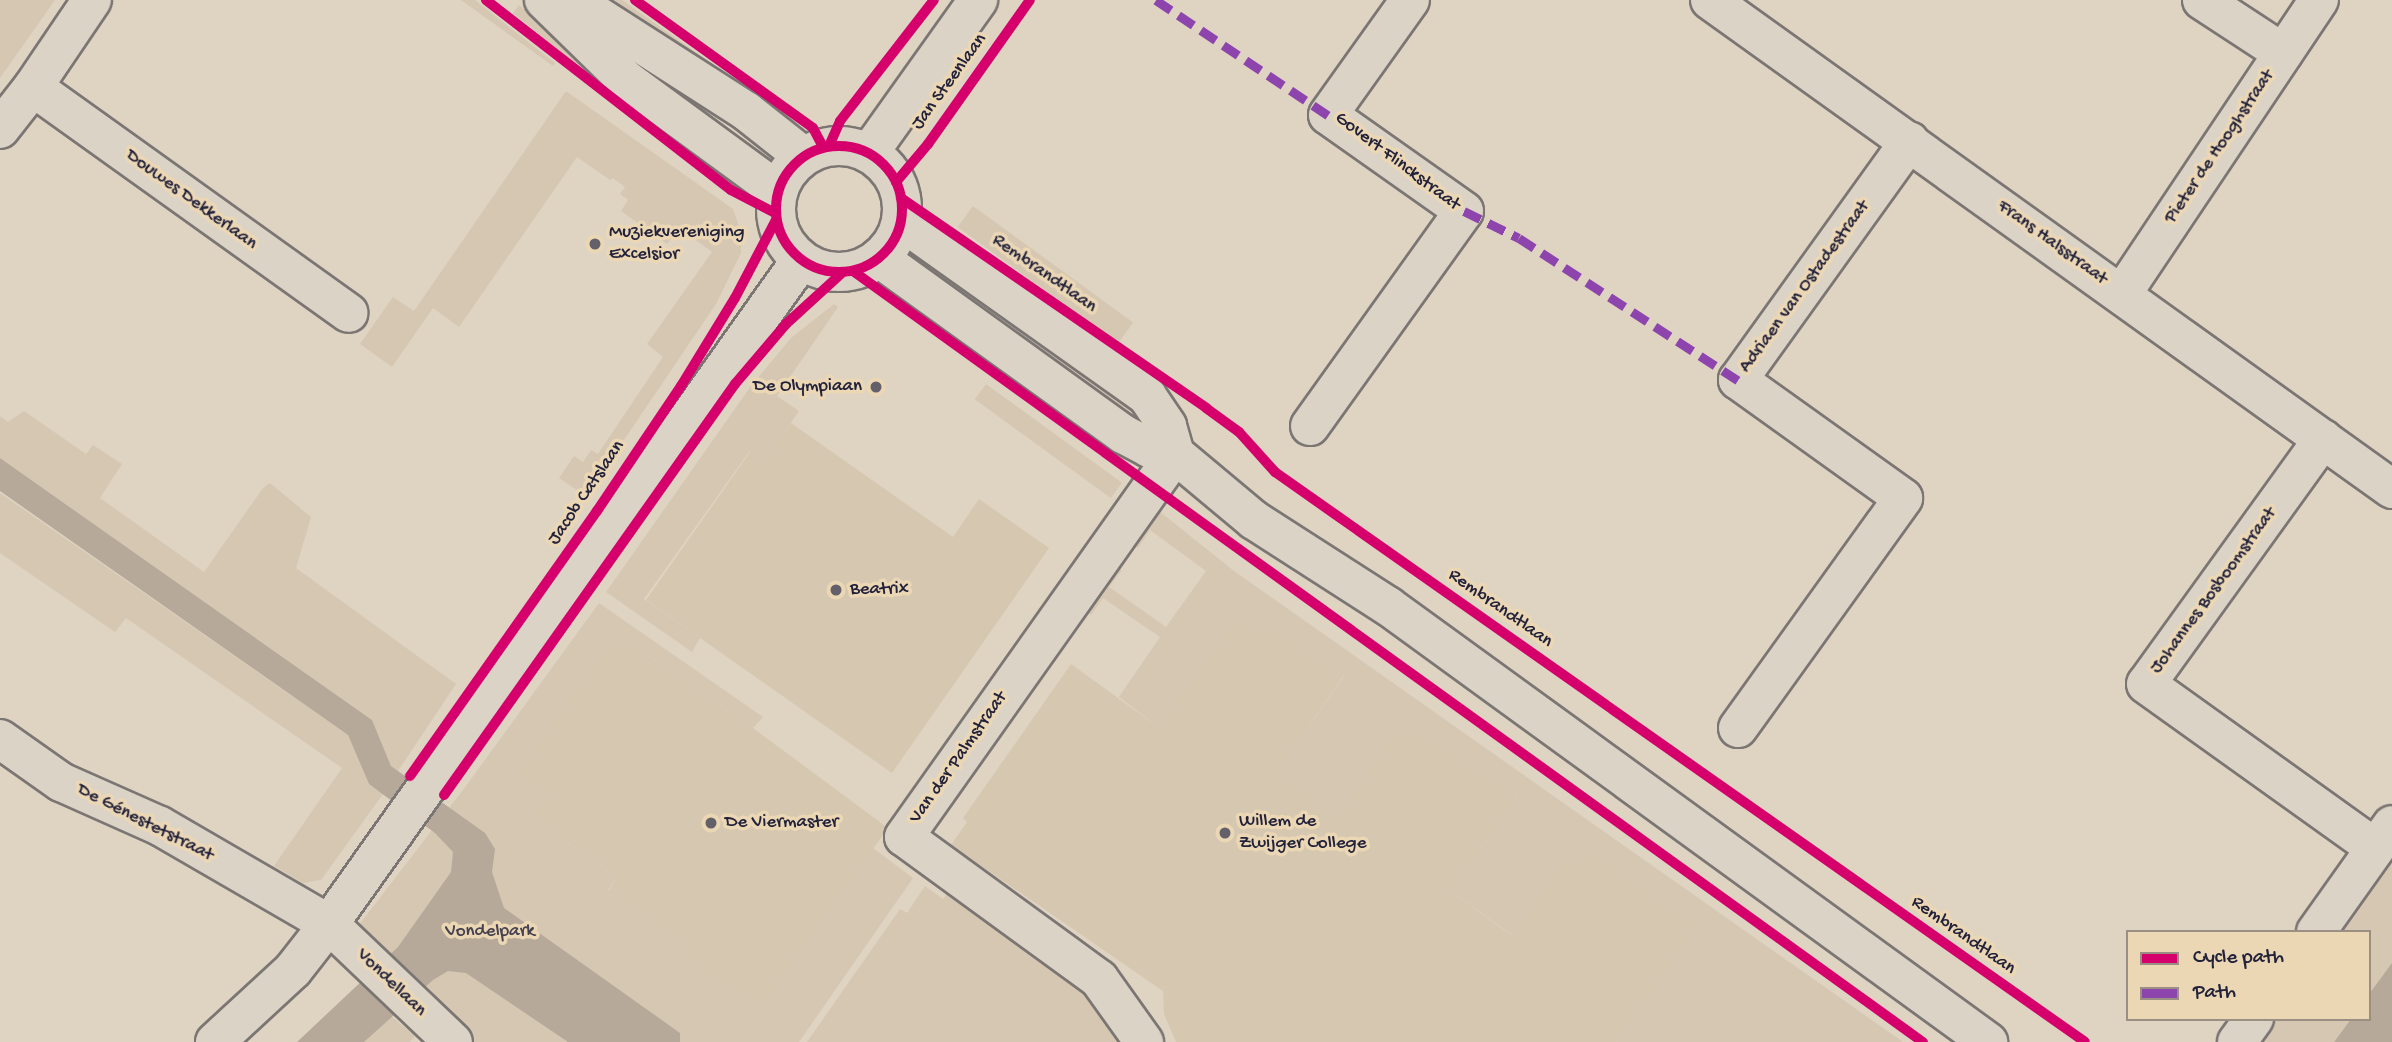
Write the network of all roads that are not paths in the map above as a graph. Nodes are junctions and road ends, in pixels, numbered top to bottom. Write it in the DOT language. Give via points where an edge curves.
graph roads {
  1 [pos="92,0"];
  2 [pos="544,0"];
  3 [pos="573,0"];
  4 [pos="978,0"];
  5 [pos="1410,0"];
  6 [pos="1710,0"];
  7 [pos="2202,0"];
  8 [pos="2319,0"];
  9 [pos="2283,53"];
  10 [pos="33,87"];
  11 [pos="0,128"];
  12 [pos="1910,141"];
  13 [pos="869,153"];
  14 [pos="803,156"];
  15 [pos="778,191"];
  16 [pos="901,221"];
  17 [pos="878,258"];
  18 [pos="801,260"];
  19 [pos="2122,294"];
  20 [pos="349,313"];
  21 [pos="1310,426"];
  22 [pos="2323,439"];
  23 [pos="1175,454"];
  24 [pos="2392,489"];
  25 [pos="1738,728"];
  26 [pos="0,739"];
  27 [pos="2384,837"];
  28 [pos="329,924"];
  29 [pos="2317,930"];
  30 [pos="2253,1021"];
  31 [pos="215,1042"];
  32 [pos="453,1042"];
  33 [pos="1144,1042"];
  34 [pos="1988,1042"];
  35 [pos="2237,1042"];
  1 -- 10 [label="street"];
  2 -- 15 [label="street" via="625,79"];
  3 -- 14 [label="street" via="746,111"];
  4 -- 13 [label="street, Jan Steenlaan"];
  5 -- 21 [label="street, Govert Flinckstraat" via="1328,115 1464,211"];
  6 -- 12 [label="street, Frans Halsstraat"];
  7 -- 9 [label="street"];
  8 -- 9 [label="street, Pieter de Hooghstraat"];
  9 -- 19 [label="street, Pieter de Hooghstraat"];
  10 -- 11 [label="street"];
  10 -- 20 [label="street, Douwes Dekkerlaan"];
  12 -- 19 [label="street, Frans Halsstraat"];
  12 -- 25 [label="street, Adriaen van Ostadestraat" via="1738,380 1903,498"];
  13 -- 14 [label="street" via="829,146"];
  13 -- 16 [label="street" via="885,165 896,182"];
  14 -- 15 [label="street"];
  15 -- 18 [label="street" via="775,213 781,235"];
  16 -- 17 [label="street" via="889,248"];
  16 -- 23 [label="street, Rembrandtlaan" via="1147,396 1167,426"];
  17 -- 18 [label="street" via="843,272"];
  17 -- 23 [label="street" via="1123,434 1149,448"];
  18 -- 28 [label="street, Jacob Catslaan"];
  19 -- 22 [label="street, Frans Halsstraat"];
  22 -- 24 [label="street, Frans Halsstraat"];
  22 -- 27 [label="street, Johannes Bosboomstraat" via="2146,684"];
  23 -- 33 [label="street, Van der Palmstraat" via="904,837 1099,979"];
  23 -- 34 [label="street" via="1254,520 1388,606"];
  26 -- 28 [label="street, De Génestetstraat" via="61,782 160,826"];
  27 -- 29 [label="street"];
  28 -- 31 [label="street, Jacob Catslaan" via="293,970"];
  28 -- 32 [label="street, Vondellaan"];
  30 -- 35 [label="street"];
}
